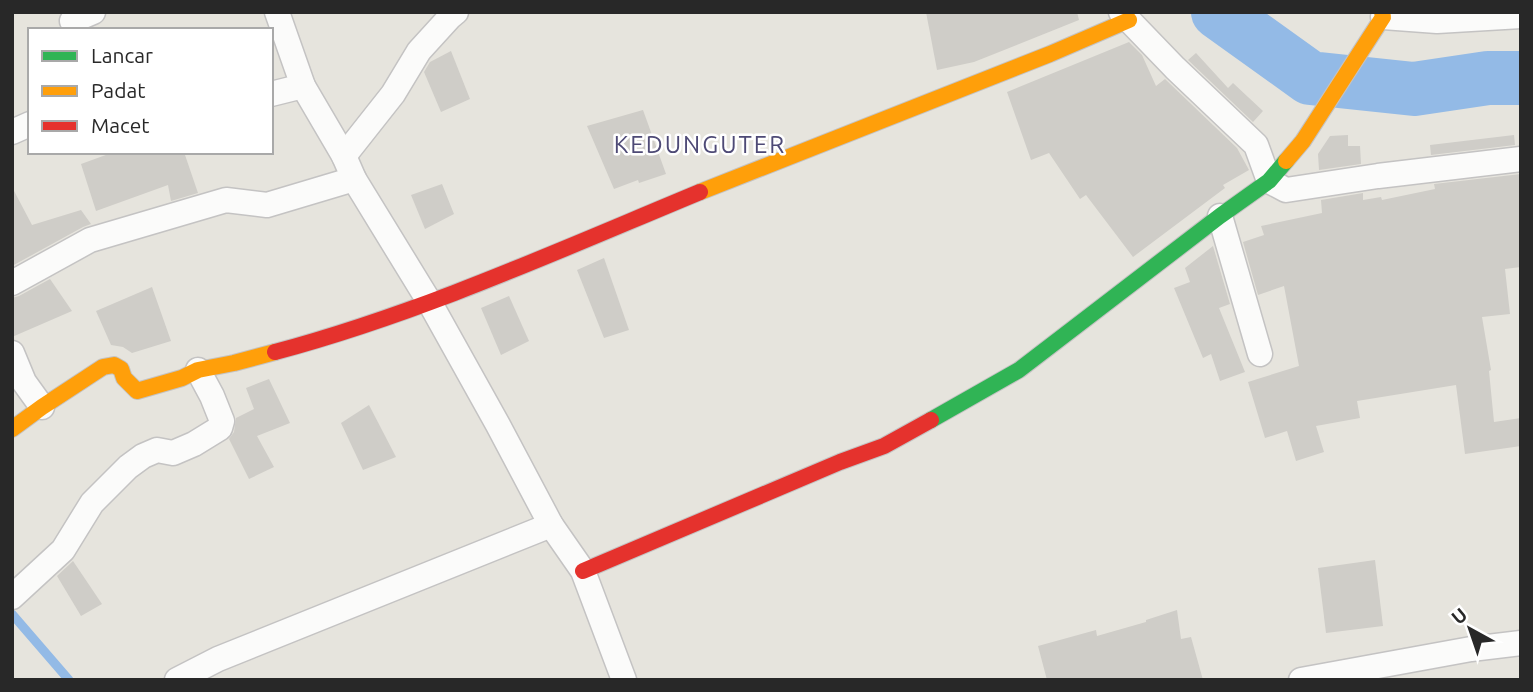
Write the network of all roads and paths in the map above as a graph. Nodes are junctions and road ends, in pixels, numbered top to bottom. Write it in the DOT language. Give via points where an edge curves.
graph roads {
  1 [pos="277,12"];
  2 [pos="456,12"];
  3 [pos="1383,15"];
  4 [pos="1125,16"];
  5 [pos="1521,16"];
  6 [pos="303,86"];
  7 [pos="273,94"];
  8 [pos="28,125"];
  9 [pos="12,132"];
  10 [pos="344,156"];
  11 [pos="1521,159"];
  12 [pos="354,179"];
  13 [pos="1269,181"];
  14 [pos="1220,216"];
  15 [pos="12,283"];
  16 [pos="430,303"];
  17 [pos="12,353"];
  18 [pos="1260,354"];
  19 [pos="198,370"];
  20 [pos="42,407"];
  21 [pos="12,429"];
  22 [pos="551,525"];
  23 [pos="583,572"];
  24 [pos="13,597"];
  25 [pos="1521,643"];
  26 [pos="177,680"];
  27 [pos="624,680"];
  28 [pos="1301,680"];
  1 -- 6 [label="street"];
  2 -- 10 [label="street" via="419,51 393,94"];
  3 -- 5 [label="street" via="1437,21"];
  3 -- 13 [label="street" via="1303,141"];
  4 -- 13 [label="street" via="1256,145"];
  4 -- 16 [label="street" via="1050,54"];
  6 -- 7 [label="street"];
  6 -- 10 [label="street"];
  8 -- 9 [label="street"];
  10 -- 12 [label="street"];
  11 -- 13 [label="street" via="1286,190"];
  12 -- 15 [label="street" via="267,205 226,200 90,240"];
  12 -- 16 [label="street"];
  13 -- 14 [label="street"];
  14 -- 18 [label="street"];
  14 -- 23 [label="street" via="1019,370 884,446"];
  16 -- 19 [label="street" via="305,344"];
  16 -- 22 [label="street"];
  17 -- 20 [label="street" via="24,382"];
  19 -- 20 [label="street" via="137,391 121,369 103,367"];
  19 -- 24 [label="street" via="222,421 220,428 173,453 158,450 128,467 92,503 63,550"];
  20 -- 21 [label="street"];
  22 -- 23 [label="street"];
  22 -- 26 [label="street" via="218,659"];
  23 -- 27 [label="street"];
  25 -- 28 [label="street"];
}
